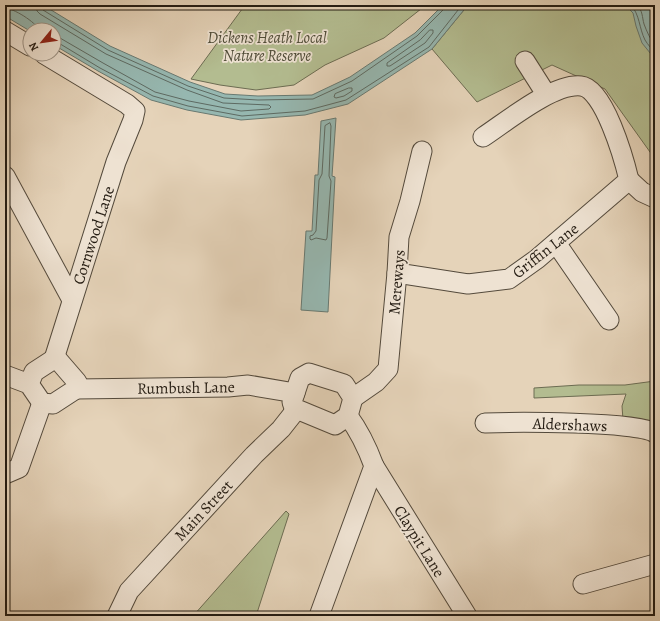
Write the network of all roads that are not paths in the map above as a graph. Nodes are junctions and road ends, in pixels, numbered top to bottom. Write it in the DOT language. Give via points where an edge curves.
graph roads {
  1 [pos="5,31"];
  2 [pos="22,41"];
  3 [pos="526,61"];
  4 [pos="57,62"];
  5 [pos="546,94"];
  6 [pos="483,137"];
  7 [pos="422,151"];
  8 [pos="5,176"];
  9 [pos="629,180"];
  10 [pos="655,198"];
  11 [pos="556,243"];
  12 [pos="397,273"];
  13 [pos="72,300"];
  14 [pos="609,320"];
  15 [pos="54,359"];
  16 [pos="5,375"];
  17 [pos="29,384"];
  18 [pos="76,389"];
  19 [pos="353,398"];
  20 [pos="295,401"];
  21 [pos="42,403"];
  22 [pos="348,416"];
  23 [pos="485,423"];
  24 [pos="655,433"];
  25 [pos="374,466"];
  26 [pos="5,474"];
  27 [pos="655,564"];
  28 [pos="583,584"];
  29 [pos="117,616"];
  30 [pos="319,616"];
  31 [pos="467,616"];
  1 -- 2 [label="street"];
  3 -- 5 [label="street"];
  4 -- 13 [label="street, Cornwood Lane" via="135,111"];
  5 -- 6 [label="street"];
  5 -- 9 [label="street" via="566,86 582,86 595,95 611,123"];
  7 -- 12 [label="street, Mereways" via="399,237"];
  8 -- 13 [label="street"];
  9 -- 10 [label="street" via="642,192"];
  9 -- 11 [label="street, Griffin Lane"];
  11 -- 12 [label="street, Griffin Lane" via="509,279 468,284"];
  11 -- 14 [label="street"];
  12 -- 19 [label="street, Mereways" via="388,369 376,382"];
  13 -- 15 [label="street, Cornwood Lane"];
  15 -- 17 [label="street" via="34,372"];
  15 -- 18 [label="street" via="58,360 77,382"];
  16 -- 17 [label="street"];
  17 -- 21 [label="street"];
  18 -- 20 [label="street, Rumbush Lane" via="248,385"];
  18 -- 21 [label="street" via="53,404"];
  19 -- 20 [label="street" via="344,384 309,373 300,378"];
  19 -- 22 [label="street"];
  20 -- 22 [label="street, Rumbush Lane" via="335,425"];
  20 -- 29 [label="street, Main Street" via="280,429 129,591"];
  21 -- 26 [label="street" via="19,468"];
  22 -- 25 [label="street" via="367,446"];
  23 -- 24 [label="street, Aldershaws" via="604,425 640,428"];
  25 -- 30 [label="street"];
  25 -- 31 [label="street, Claypit Lane"];
  27 -- 28 [label="street"];
}
